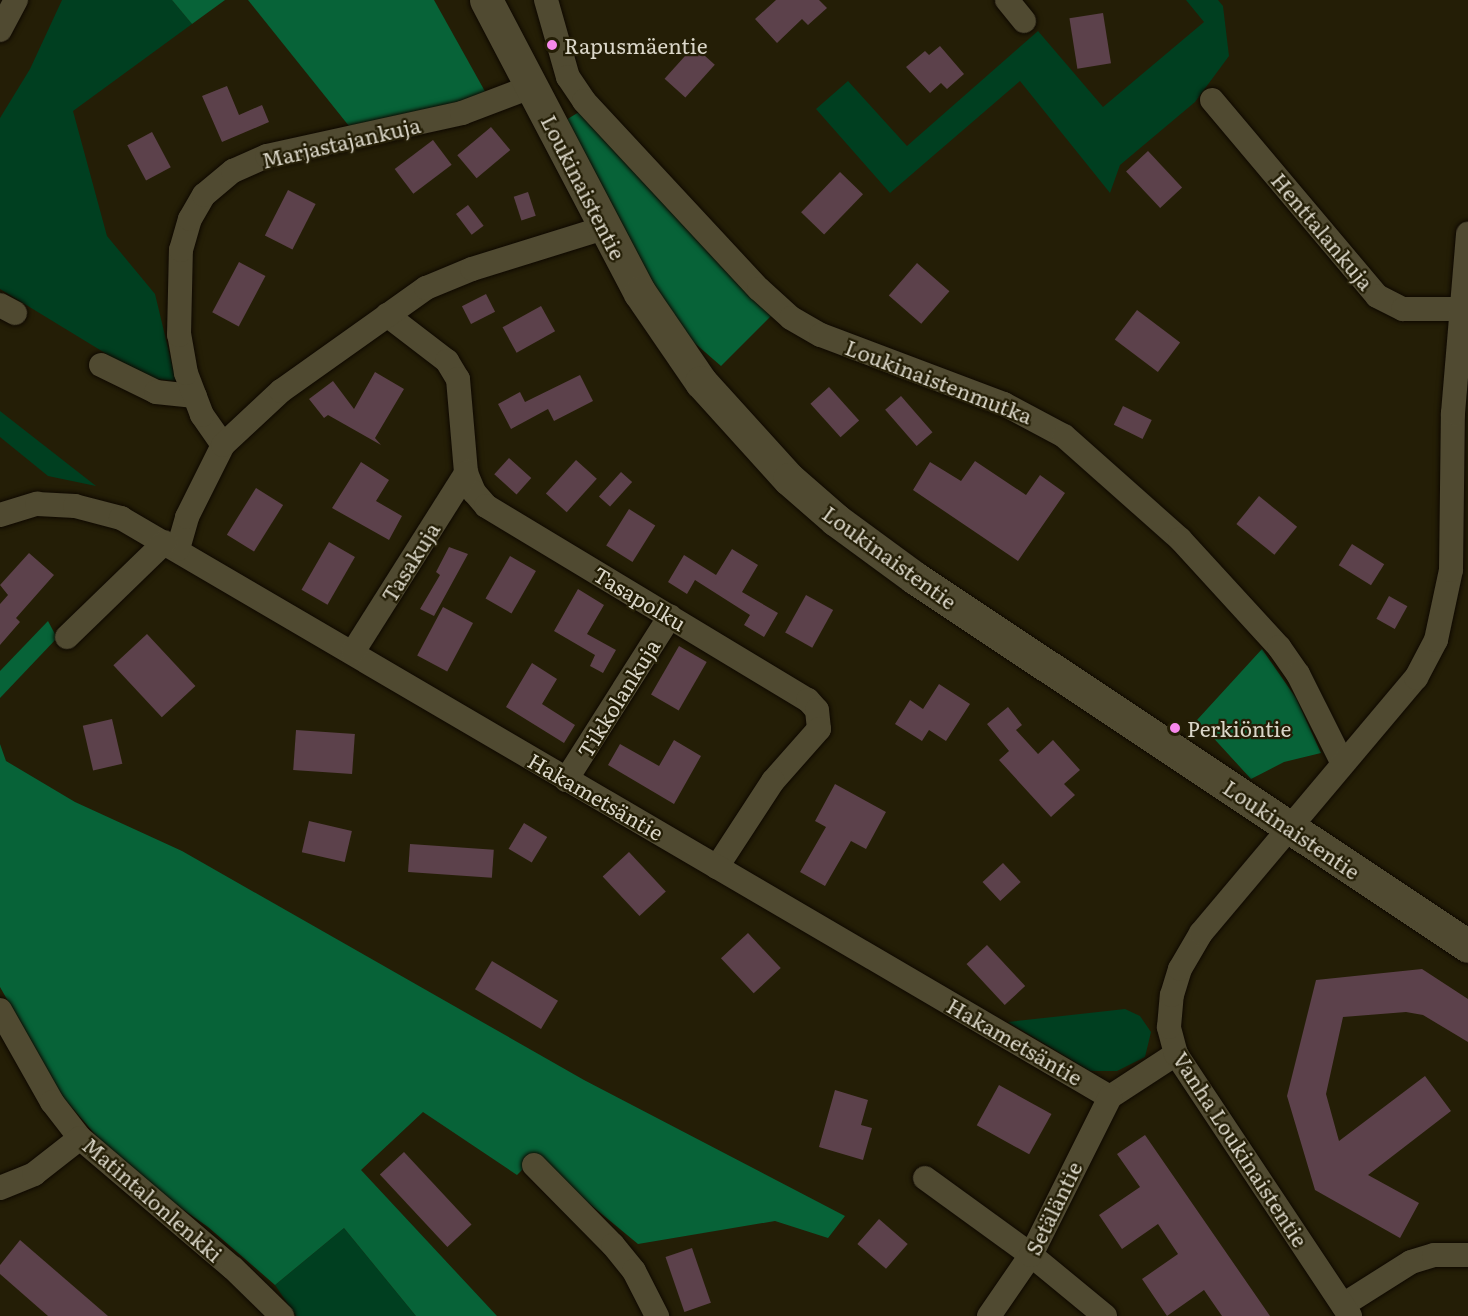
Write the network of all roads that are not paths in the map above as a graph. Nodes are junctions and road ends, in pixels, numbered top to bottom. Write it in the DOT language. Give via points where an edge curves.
graph roads {
  1 [pos="16,0"];
  2 [pos="486,0"];
  3 [pos="546,0"];
  4 [pos="1007,0"];
  5 [pos="1024,21"];
  6 [pos="1,24"];
  7 [pos="532,86"];
  8 [pos="1212,100"];
  9 [pos="603,228"];
  10 [pos="1468,234"];
  11 [pos="1462,309"];
  12 [pos="387,315"];
  13 [pos="101,365"];
  14 [pos="195,396"];
  15 [pos="223,445"];
  16 [pos="466,473"];
  17 [pos="0,515"];
  18 [pos="171,546"];
  19 [pos="670,616"];
  20 [pos="67,637"];
  21 [pos="353,652"];
  22 [pos="1342,762"];
  23 [pos="567,780"];
  24 [pos="1288,827"];
  25 [pos="717,867"];
  26 [pos="1468,946"];
  27 [pos="0,1010"];
  28 [pos="1176,1054"];
  29 [pos="1110,1096"];
  30 [pos="80,1138"];
  31 [pos="534,1165"];
  32 [pos="925,1178"];
  33 [pos="0,1188"];
  34 [pos="1031,1255"];
  35 [pos="1468,1255"];
  36 [pos="1347,1310"];
  37 [pos="282,1316"];
  38 [pos="657,1316"];
  39 [pos="989,1316"];
  40 [pos="1105,1316"];
  1 -- 6 [label="street"];
  2 -- 7 [label="street, Loukinaistentie"];
  3 -- 22 [label="street, Loukinaistenmutka" via="568,77 584,102 759,289 791,318 821,335 1004,404 1064,436 1180,539 1279,647 1298,674"];
  4 -- 5 [label="street"];
  7 -- 9 [label="street, Loukinaistentie"];
  7 -- 14 [label="street, Marjastajankuja" via="462,113 267,156 233,171 204,195 190,219 181,250 179,335"];
  8 -- 11 [label="street, Henttalankuja" via="1377,296 1403,309"];
  9 -- 12 [label="street" via="472,269 426,288"];
  9 -- 24 [label="street, Loukinaistentie" via="640,293 701,382 740,429 836,520 969,615"];
  10 -- 11 [label="street"];
  11 -- 22 [label="street" via="1453,413 1451,570 1446,603 1436,640 1416,678"];
  12 -- 15 [label="street" via="281,391"];
  12 -- 16 [label="street" via="447,361 458,379"];
  13 -- 14 [label="street" via="156,392"];
  14 -- 15 [label="street, Marjastajankuja" via="201,415"];
  15 -- 18 [label="street"];
  16 -- 19 [label="street, Tasapolku" via="474,492 486,506"];
  16 -- 21 [label="street, Tasakuja"];
  17 -- 18 [label="street, Hakametsäntie" via="37,504 75,506 121,518"];
  18 -- 20 [label="street"];
  18 -- 21 [label="street, Hakametsäntie"];
  19 -- 23 [label="street, Tikkolankuja"];
  19 -- 25 [label="street, Tasapolku" via="808,700 821,719 819,729 773,781"];
  21 -- 23 [label="street, Hakametsäntie"];
  22 -- 24 [label="street"];
  23 -- 25 [label="street, Hakametsäntie"];
  24 -- 26 [label="street, Loukinaistentie"];
  24 -- 28 [label="street, Vanha Loukinaistentie" via="1201,933 1180,969 1172,995 1169,1027"];
  25 -- 29 [label="street, Hakametsäntie"];
  27 -- 30 [label="street, Matintalonlenkki" via="52,1102"];
  28 -- 29 [label="street"];
  28 -- 36 [label="street, Vanha Loukinaistentie"];
  29 -- 34 [label="street, Setäläntie"];
  30 -- 33 [label="street" via="34,1174"];
  30 -- 37 [label="street, Matintalonlenkki"];
  31 -- 38 [label="street" via="613,1245 634,1272"];
  32 -- 34 [label="street"];
  34 -- 39 [label="street, Setäläntie"];
  34 -- 40 [label="street"];
  35 -- 36 [label="street" via="1434,1255 1411,1262"];
}
